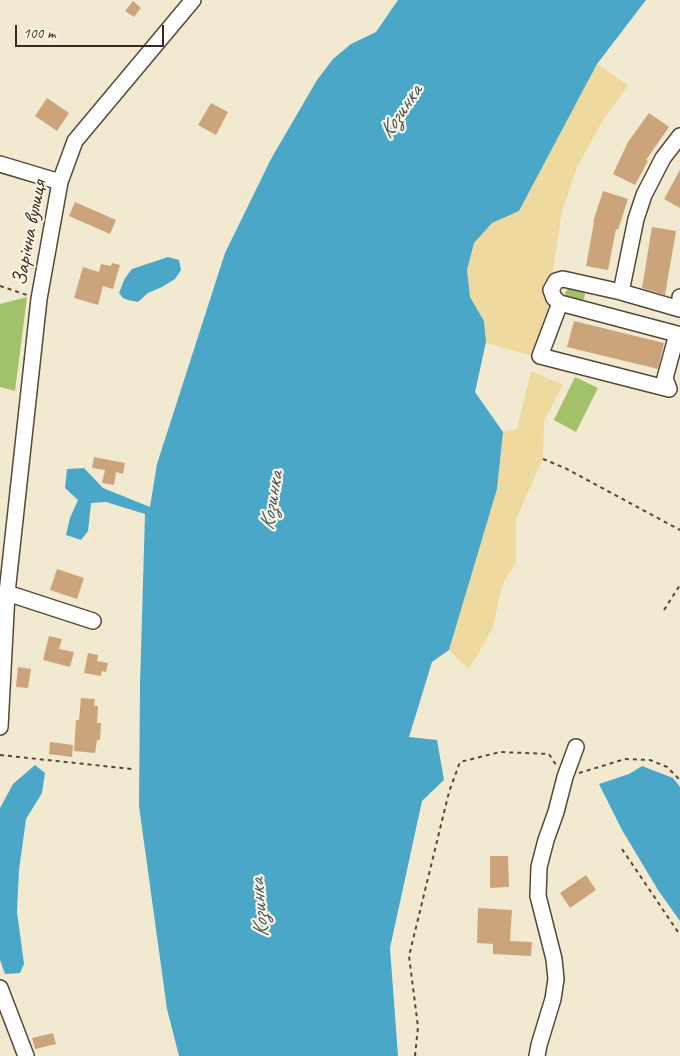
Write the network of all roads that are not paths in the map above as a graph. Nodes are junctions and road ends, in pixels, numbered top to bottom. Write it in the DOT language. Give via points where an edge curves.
graph roads {
  1 [pos="193,0"];
  2 [pos="680,136"];
  3 [pos="0,164"];
  4 [pos="60,182"];
  5 [pos="621,292"];
  6 [pos="680,297"];
  7 [pos="560,303"];
  8 [pos="680,309"];
  9 [pos="678,335"];
  10 [pos="4,595"];
  11 [pos="93,621"];
  12 [pos="0,727"];
  13 [pos="576,747"];
  14 [pos="1,993"];
  15 [pos="26,1056"];
  16 [pos="538,1056"];
  1 -- 4 [label="street, Зарічна вулиця" via="75,140"];
  2 -- 5 [label="street" via="644,196"];
  3 -- 4 [label="street"];
  4 -- 10 [label="street, Зарічна вулиця" via="39,299"];
  5 -- 7 [label="street" via="564,279 556,281 551,290"];
  5 -- 8 [label="street"];
  6 -- 8 [label="street"];
  7 -- 9 [label="street"];
  7 -- 9 [label="street" via="540,356 669,389 665,378"];
  8 -- 9 [label="street" via="672,321"];
  10 -- 11 [label="street"];
  10 -- 12 [label="street, Зарічна вулиця"];
  13 -- 16 [label="street" via="539,867 538,896 556,979"];
  14 -- 15 [label="street"];
}
